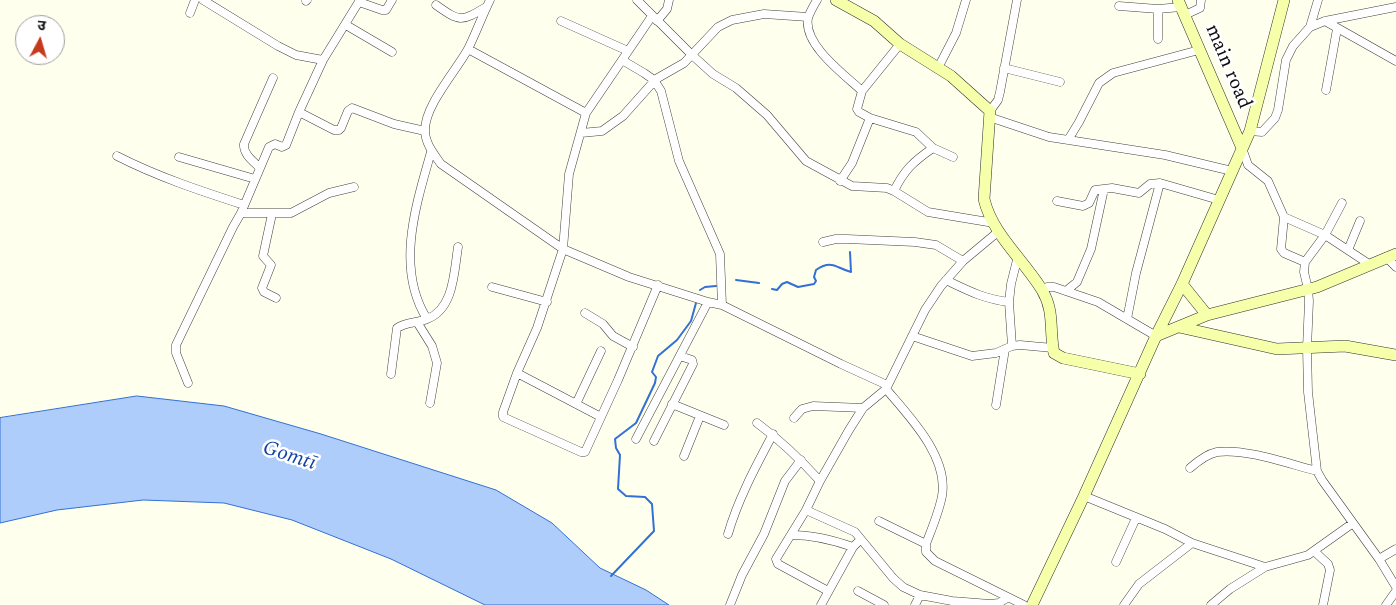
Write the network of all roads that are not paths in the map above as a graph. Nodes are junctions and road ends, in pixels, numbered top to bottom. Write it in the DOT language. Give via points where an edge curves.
graph roads {
  1 [pos="195,0"];
  2 [pos="204,0"];
  3 [pos="392,0"];
  4 [pos="637,0"];
  5 [pos="669,0"];
  6 [pos="817,0"];
  7 [pos="966,0"];
  8 [pos="1017,0"];
  9 [pos="1201,0"];
  10 [pos="1284,0"];
  11 [pos="1318,0"];
  12 [pos="360,1"];
  13 [pos="843,2"];
  14 [pos="488,4"];
  15 [pos="436,5"];
  16 [pos="1119,6"];
  17 [pos="1181,7"];
  18 [pos="1396,7"];
  19 [pos="1158,9"];
  20 [pos="190,13"];
  21 [pos="808,17"];
  22 [pos="654,18"];
  23 [pos="561,21"];
  24 [pos="1325,21"];
  25 [pos="346,25"];
  26 [pos="1310,27"];
  27 [pos="1338,29"];
  28 [pos="1158,39"];
  29 [pos="900,44"];
  30 [pos="468,49"];
  31 [pos="1199,50"];
  32 [pos="628,51"];
  33 [pos="392,52"];
  34 [pos="692,56"];
  35 [pos="323,60"];
  36 [pos="622,60"];
  37 [pos="1396,61"];
  38 [pos="938,68"];
  39 [pos="1004,68"];
  40 [pos="273,78"];
  41 [pos="657,78"];
  42 [pos="1060,82"];
  43 [pos="1326,90"];
  44 [pos="862,91"];
  45 [pos="299,112"];
  46 [pos="586,113"];
  47 [pos="989,114"];
  48 [pos="870,118"];
  49 [pos="425,131"];
  50 [pos="1250,131"];
  51 [pos="581,133"];
  52 [pos="1068,140"];
  53 [pos="933,148"];
  54 [pos="1242,148"];
  55 [pos="431,152"];
  56 [pos="117,156"];
  57 [pos="178,156"];
  58 [pos="953,157"];
  59 [pos="260,168"];
  60 [pos="1232,171"];
  61 [pos="255,179"];
  62 [pos="840,181"];
  63 [pos="1160,183"];
  64 [pos="354,187"];
  65 [pos="1104,189"];
  66 [pos="894,191"];
  67 [pos="1219,200"];
  68 [pos="1057,201"];
  69 [pos="1342,203"];
  70 [pos="243,209"];
  71 [pos="272,214"];
  72 [pos="1284,217"];
  73 [pos="1360,221"];
  74 [pos="997,227"];
  75 [pos="1324,235"];
  76 [pos="823,242"];
  77 [pos="458,247"];
  78 [pos="563,249"];
  79 [pos="1348,250"];
  80 [pos="1018,256"];
  81 [pos="1391,256"];
  82 [pos="963,262"];
  83 [pos="1305,262"];
  84 [pos="1370,264"];
  85 [pos="1396,267"];
  86 [pos="946,280"];
  87 [pos="1182,284"];
  88 [pos="658,285"];
  89 [pos="492,287"];
  90 [pos="1308,289"];
  91 [pos="1042,290"];
  92 [pos="1066,291"];
  93 [pos="276,298"];
  94 [pos="546,302"];
  95 [pos="708,302"];
  96 [pos="1009,302"];
  97 [pos="722,305"];
  98 [pos="585,313"];
  99 [pos="1207,315"];
  100 [pos="427,319"];
  101 [pos="1126,319"];
  102 [pos="418,322"];
  103 [pos="1179,327"];
  104 [pos="912,336"];
  105 [pos="1156,336"];
  106 [pos="633,347"];
  107 [pos="1009,347"];
  108 [pos="1053,348"];
  109 [pos="1307,348"];
  110 [pos="601,351"];
  111 [pos="1396,355"];
  112 [pos="680,356"];
  113 [pos="517,372"];
  114 [pos="391,374"];
  115 [pos="1140,374"];
  116 [pos="188,382"];
  117 [pos="886,387"];
  118 [pos="430,403"];
  119 [pos="576,404"];
  120 [pos="672,404"];
  121 [pos="996,405"];
  122 [pos="863,408"];
  123 [pos="700,416"];
  124 [pos="601,418"];
  125 [pos="794,418"];
  126 [pos="757,423"];
  127 [pos="724,425"];
  128 [pos="772,434"];
  129 [pos="636,439"];
  130 [pos="654,441"];
  131 [pos="684,456"];
  132 [pos="801,460"];
  133 [pos="1190,468"];
  134 [pos="1317,471"];
  135 [pos="820,481"];
  136 [pos="1084,496"];
  137 [pos="806,510"];
  138 [pos="1136,518"];
  139 [pos="879,521"];
  140 [pos="1353,523"];
  141 [pos="728,534"];
  142 [pos="792,535"];
  143 [pos="860,540"];
  144 [pos="1192,543"];
  145 [pos="926,544"];
  146 [pos="853,547"];
  147 [pos="1396,548"];
  148 [pos="1314,551"];
  149 [pos="1379,559"];
  150 [pos="1116,562"];
  151 [pos="1265,567"];
  152 [pos="1396,589"];
  153 [pos="828,591"];
  154 [pos="858,591"];
  155 [pos="920,595"];
  156 [pos="1007,598"];
  157 [pos="825,604"];
  158 [pos="730,605"];
  159 [pos="884,605"];
  160 [pos="916,605"];
  161 [pos="1024,605"];
  162 [pos="1032,605"];
  163 [pos="1124,605"];
  164 [pos="1211,605"];
  165 [pos="1323,605"];
  166 [pos="1386,605"];
  1 -- 20 [label="street"];
  2 -- 35 [label="street" via="278,46 296,55"];
  3 -- 12 [label="street" via="386,10"];
  4 -- 22 [label="street"];
  5 -- 22 [label="street" via="666,9"];
  6 -- 21 [label="street"];
  7 -- 38 [label="street" via="956,33"];
  8 -- 39 [label="street"];
  9 -- 17 [label="street" via="1200,8"];
  10 -- 50 [label="main road"];
  11 -- 26 [label="street"];
  12 -- 25 [label="street"];
  13 -- 29 [label="main road" via="874,20"];
  14 -- 15 [label="street" via="470,17 458,18"];
  14 -- 30 [label="street"];
  16 -- 19 [label="street"];
  17 -- 19 [label="street"];
  17 -- 31 [label="main road, main road"];
  18 -- 24 [label="street"];
  19 -- 28 [label="street"];
  21 -- 34 [label="street" via="764,14 732,20 718,27"];
  21 -- 44 [label="street" via="817,47"];
  22 -- 32 [label="street"];
  22 -- 34 [label="street"];
  23 -- 32 [label="street"];
  24 -- 26 [label="street"];
  24 -- 27 [label="street"];
  25 -- 33 [label="street"];
  25 -- 35 [label="street"];
  26 -- 50 [label="street" via="1293,46 1286,60 1275,118 1262,132"];
  27 -- 37 [label="street"];
  27 -- 43 [label="street"];
  29 -- 38 [label="main road"];
  29 -- 44 [label="street"];
  30 -- 46 [label="street"];
  30 -- 49 [label="street" via="432,106"];
  31 -- 52 [label="street" via="1112,72 1099,83"];
  31 -- 54 [label="main road, main road"];
  32 -- 36 [label="street"];
  34 -- 41 [label="street"];
  34 -- 62 [label="street" via="767,115 806,161"];
  35 -- 45 [label="street"];
  36 -- 41 [label="street"];
  36 -- 46 [label="street"];
  38 -- 47 [label="main road" via="951,76"];
  39 -- 42 [label="street"];
  39 -- 47 [label="street" via="1000,92"];
  40 -- 59 [label="street" via="244,144 247,155"];
  41 -- 51 [label="street" via="622,116 602,131"];
  41 -- 97 [label="street" via="679,161 720,254"];
  44 -- 48 [label="street" via="857,109"];
  45 -- 49 [label="street" via="334,130 341,128 352,108 394,124"];
  45 -- 59 [label="street" via="286,145 271,145"];
  46 -- 51 [label="street"];
  47 -- 52 [label="street" via="1049,137"];
  47 -- 74 [label="main road" via="984,199"];
  48 -- 53 [label="street" via="916,132"];
  48 -- 62 [label="street" via="852,163"];
  49 -- 55 [label="street"];
  50 -- 54 [label="main road"];
  51 -- 78 [label="street" via="570,174"];
  52 -- 60 [label="street"];
  53 -- 58 [label="street"];
  53 -- 66 [label="street" via="902,174"];
  54 -- 60 [label="main road"];
  54 -- 72 [label="street" via="1248,165 1268,182"];
  55 -- 78 [label="street" via="441,164"];
  55 -- 100 [label="street" via="411,237 410,263 416,300"];
  56 -- 70 [label="street"];
  57 -- 61 [label="street"];
  59 -- 61 [label="street"];
  60 -- 67 [label="main road"];
  61 -- 70 [label="street"];
  62 -- 66 [label="street" via="852,186"];
  63 -- 65 [label="street" via="1150,184 1138,192"];
  63 -- 67 [label="street"];
  63 -- 101 [label="street"];
  64 -- 71 [label="street" via="330,193 291,214"];
  65 -- 68 [label="street" via="1095,190 1089,203 1083,206"];
  65 -- 92 [label="street" via="1090,249 1077,282"];
  66 -- 74 [label="street" via="928,212"];
  67 -- 87 [label="main road"];
  69 -- 75 [label="street"];
  70 -- 71 [label="street"];
  70 -- 116 [label="street" via="176,346"];
  71 -- 93 [label="street" via="263,256 271,265 262,288"];
  72 -- 75 [label="street"];
  72 -- 83 [label="street" via="1281,249"];
  73 -- 79 [label="street"];
  74 -- 80 [label="main road"];
  74 -- 82 [label="street"];
  75 -- 79 [label="street"];
  75 -- 83 [label="street"];
  76 -- 82 [label="street" via="847,239 915,242 936,246"];
  77 -- 100 [label="street" via="450,294 444,307"];
  78 -- 88 [label="street"];
  78 -- 94 [label="street"];
  79 -- 84 [label="street"];
  80 -- 91 [label="main road"];
  80 -- 96 [label="street"];
  81 -- 84 [label="main road"];
  81 -- 85 [label="street"];
  82 -- 86 [label="street"];
  83 -- 90 [label="street"];
  84 -- 90 [label="main road"];
  86 -- 96 [label="street" via="975,295"];
  86 -- 104 [label="street"];
  87 -- 99 [label="main road"];
  87 -- 105 [label="main road"];
  88 -- 95 [label="street"];
  88 -- 106 [label="street"];
  89 -- 94 [label="street"];
  90 -- 99 [label="main road"];
  90 -- 109 [label="street"];
  91 -- 92 [label="street" via="1054,287"];
  91 -- 108 [label="main road" via="1051,311"];
  92 -- 101 [label="street" via="1098,302"];
  94 -- 113 [label="street"];
  95 -- 97 [label="street"];
  95 -- 112 [label="street"];
  96 -- 107 [label="street"];
  97 -- 117 [label="street"];
  98 -- 106 [label="street" via="603,324 613,336"];
  99 -- 103 [label="main road"];
  100 -- 102 [label="street"];
  101 -- 105 [label="street"];
  102 -- 114 [label="street" via="397,328"];
  102 -- 118 [label="street" via="438,363"];
  103 -- 105 [label="main road"];
  103 -- 109 [label="main road" via="1277,349"];
  104 -- 107 [label="street" via="972,356 983,356"];
  104 -- 117 [label="street"];
  105 -- 115 [label="main road"];
  106 -- 124 [label="street"];
  107 -- 108 [label="street"];
  107 -- 121 [label="street"];
  108 -- 115 [label="main road" via="1054,353 1063,358"];
  109 -- 111 [label="main road" via="1345,346"];
  109 -- 134 [label="street" via="1308,392"];
  110 -- 119 [label="street"];
  112 -- 120 [label="street" via="692,360 693,364"];
  112 -- 129 [label="street"];
  113 -- 119 [label="street"];
  113 -- 124 [label="street" via="503,412 507,420 584,452"];
  115 -- 136 [label="main road"];
  117 -- 122 [label="street"];
  117 -- 145 [label="street" via="937,459 943,494"];
  119 -- 124 [label="street"];
  120 -- 123 [label="street"];
  120 -- 130 [label="street"];
  122 -- 125 [label="street" via="813,406 802,409"];
  122 -- 135 [label="street"];
  123 -- 127 [label="street"];
  123 -- 131 [label="street"];
  126 -- 128 [label="street"];
  128 -- 132 [label="street"];
  128 -- 141 [label="street"];
  132 -- 135 [label="street"];
  132 -- 158 [label="street" via="785,481"];
  133 -- 134 [label="street" via="1216,452 1231,452"];
  134 -- 140 [label="street"];
  135 -- 137 [label="street"];
  136 -- 138 [label="street"];
  136 -- 162 [label="main road"];
  137 -- 142 [label="street"];
  137 -- 143 [label="street" via="850,529"];
  138 -- 144 [label="street"];
  138 -- 150 [label="street"];
  139 -- 145 [label="street"];
  140 -- 148 [label="street"];
  140 -- 149 [label="street"];
  142 -- 146 [label="street" via="807,535"];
  142 -- 153 [label="street" via="776,561"];
  143 -- 146 [label="street"];
  143 -- 155 [label="street" via="903,587"];
  144 -- 151 [label="street"];
  144 -- 163 [label="street" via="1140,584"];
  145 -- 156 [label="street" via="926,552 935,561"];
  146 -- 153 [label="street"];
  147 -- 149 [label="street"];
  148 -- 151 [label="street"];
  148 -- 165 [label="street" via="1330,570"];
  149 -- 152 [label="street"];
  151 -- 164 [label="street"];
  152 -- 166 [label="street"];
  153 -- 157 [label="street"];
  154 -- 159 [label="street"];
  155 -- 156 [label="street" via="990,604"];
  155 -- 160 [label="street"];
  156 -- 161 [label="street"];
}
